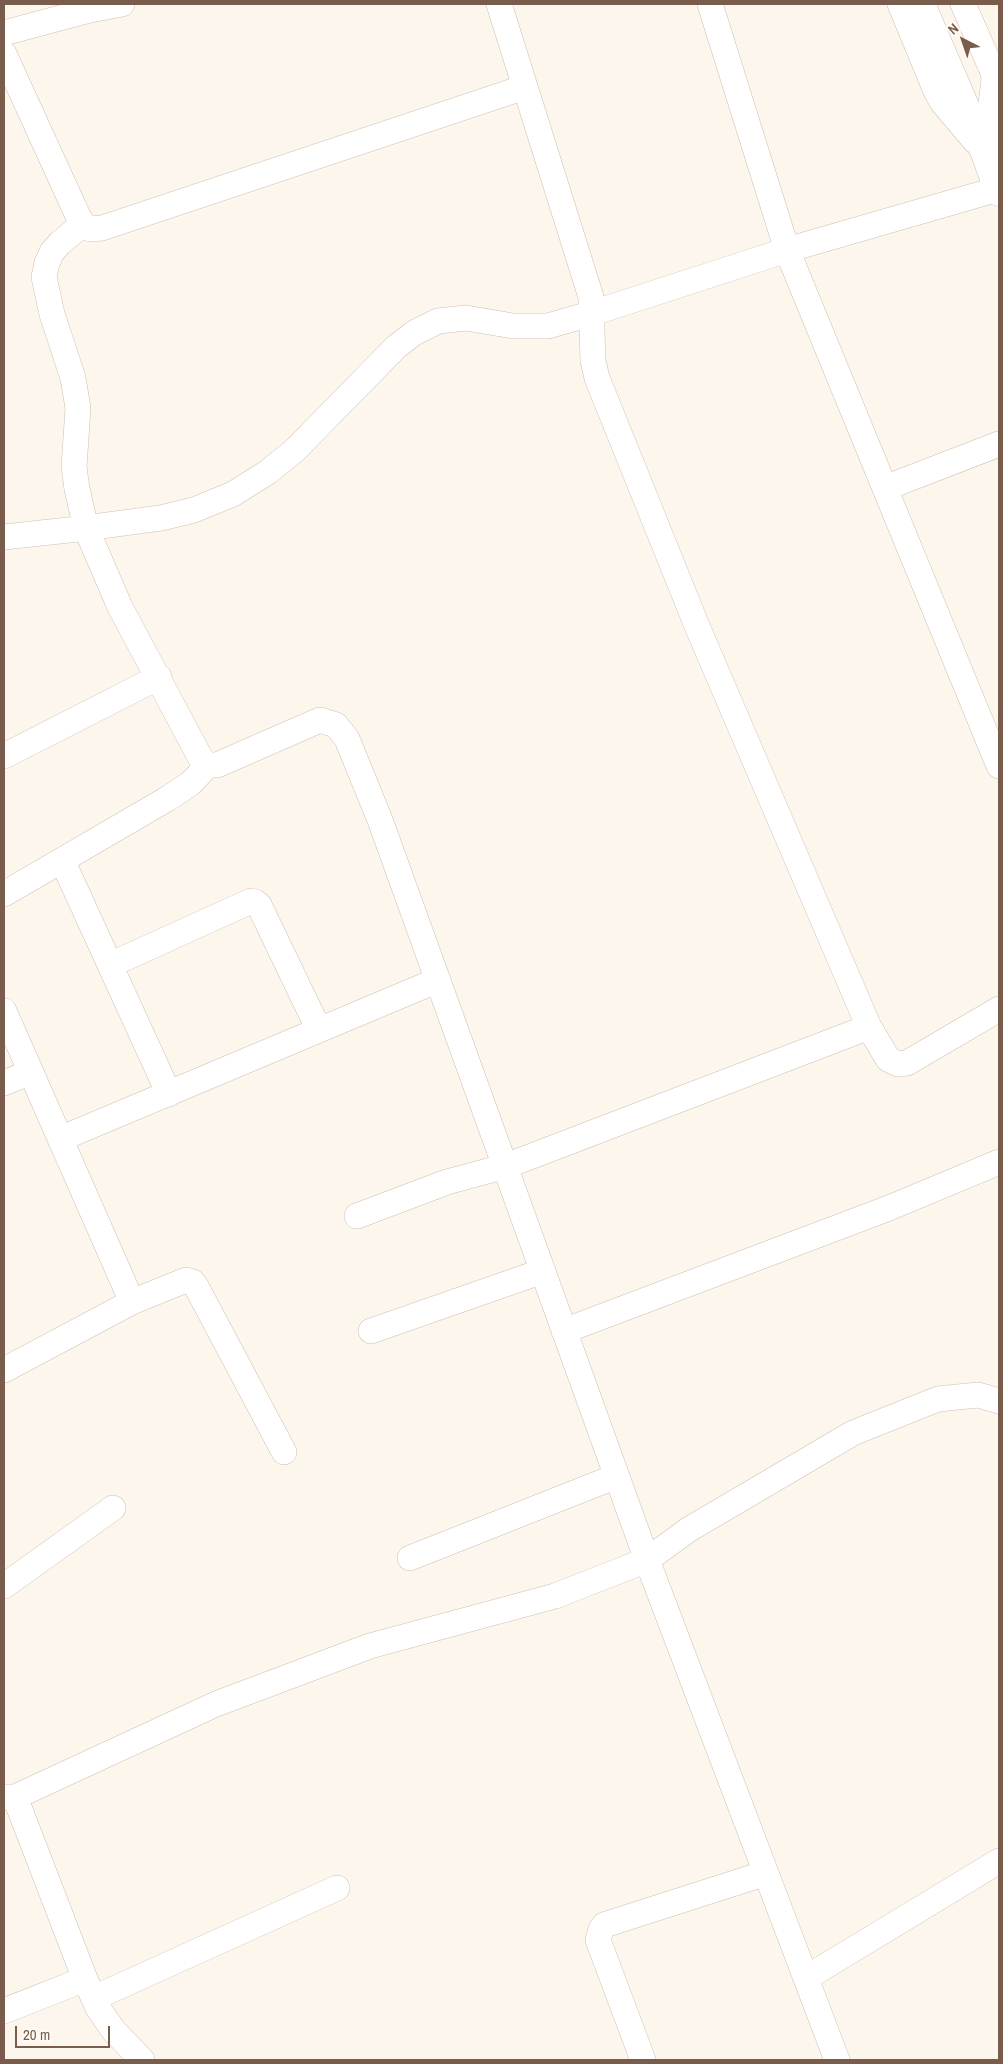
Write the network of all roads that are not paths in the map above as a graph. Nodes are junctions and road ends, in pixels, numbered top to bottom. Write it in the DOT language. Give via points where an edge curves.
graph roads {
  1 [pos="122,4"];
  2 [pos="499,4"];
  3 [pos="710,4"];
  4 [pos="900,4"];
  5 [pos="921,4"];
  6 [pos="964,4"];
  7 [pos="89,7"];
  8 [pos="4,33"];
  9 [pos="4,54"];
  10 [pos="525,87"];
  11 [pos="985,153"];
  12 [pos="999,190"];
  13 [pos="83,224"];
  14 [pos="787,250"];
  15 [pos="593,313"];
  16 [pos="999,444"];
  17 [pos="885,488"];
  18 [pos="86,528"];
  19 [pos="4,537"];
  20 [pos="159,677"];
  21 [pos="4,756"];
  22 [pos="208,765"];
  23 [pos="999,766"];
  24 [pos="62,860"];
  25 [pos="4,894"];
  26 [pos="110,965"];
  27 [pos="438,980"];
  28 [pos="999,1009"];
  29 [pos="4,1011"];
  30 [pos="869,1027"];
  31 [pos="319,1030"];
  32 [pos="30,1072"];
  33 [pos="4,1083"];
  34 [pos="169,1094"];
  35 [pos="60,1139"];
  36 [pos="999,1162"];
  37 [pos="506,1166"];
  38 [pos="357,1216"];
  39 [pos="543,1271"];
  40 [pos="132,1302"];
  41 [pos="371,1331"];
  42 [pos="564,1331"];
  43 [pos="4,1370"];
  44 [pos="999,1401"];
  45 [pos="284,1452"];
  46 [pos="617,1476"];
  47 [pos="113,1508"];
  48 [pos="410,1558"];
  49 [pos="647,1560"];
  50 [pos="4,1586"];
  51 [pos="9,1797"];
  52 [pos="999,1861"];
  53 [pos="766,1873"];
  54 [pos="337,1888"];
  55 [pos="806,1978"];
  56 [pos="90,1989"];
  57 [pos="4,2011"];
  58 [pos="142,2060"];
  59 [pos="643,2060"];
  60 [pos="837,2060"];
  1 -- 7 [label="street"];
  2 -- 10 [label="street"];
  3 -- 14 [label="street"];
  4 -- 11 [label="street" via="942,102"];
  5 -- 11 [label="street"];
  6 -- 11 [label="street" via="993,72"];
  7 -- 8 [label="street"];
  9 -- 13 [label="street"];
  10 -- 13 [label="street" via="102,228 90,229"];
  10 -- 15 [label="street" via="591,297"];
  11 -- 12 [label="street"];
  12 -- 14 [label="street"];
  13 -- 18 [label="street" via="52,252 44,277 52,314 73,378 78,408 74,467"];
  14 -- 15 [label="street"];
  14 -- 17 [label="street"];
  15 -- 18 [label="street" via="548,326 513,326 466,318 438,321 396,347 295,450 233,494 194,510 160,518"];
  15 -- 30 [label="street" via="593,361 597,378 697,626"];
  16 -- 17 [label="street"];
  17 -- 23 [label="street"];
  18 -- 19 [label="street"];
  18 -- 20 [label="street" via="120,607"];
  20 -- 21 [label="street"];
  20 -- 22 [label="street" via="201,759"];
  22 -- 24 [label="street" via="167,799"];
  22 -- 27 [label="street" via="217,765 320,720 336,725 348,739 377,811"];
  24 -- 25 [label="street"];
  24 -- 26 [label="street"];
  26 -- 31 [label="street" via="252,901 259,905"];
  26 -- 34 [label="street"];
  27 -- 31 [label="street"];
  27 -- 37 [label="street"];
  28 -- 30 [label="street" via="907,1064 888,1059"];
  29 -- 32 [label="street"];
  30 -- 37 [label="street"];
  31 -- 34 [label="street"];
  32 -- 33 [label="street"];
  32 -- 35 [label="street"];
  34 -- 35 [label="street"];
  35 -- 40 [label="street"];
  36 -- 42 [label="street" via="889,1208"];
  37 -- 38 [label="street" via="447,1182"];
  37 -- 39 [label="street"];
  39 -- 41 [label="street"];
  39 -- 42 [label="street"];
  40 -- 43 [label="street"];
  40 -- 45 [label="street" via="186,1280 193,1282"];
  42 -- 46 [label="street"];
  44 -- 49 [label="street" via="978,1395 938,1399 853,1433 688,1530"];
  46 -- 48 [label="street"];
  46 -- 49 [label="street"];
  47 -- 50 [label="street"];
  49 -- 51 [label="street" via="555,1596 361,1649 216,1704"];
  49 -- 53 [label="street"];
  51 -- 56 [label="street"];
  52 -- 55 [label="street"];
  53 -- 55 [label="street"];
  53 -- 59 [label="street" via="601,1928 598,1940"];
  54 -- 56 [label="street"];
  55 -- 60 [label="street"];
  56 -- 57 [label="street"];
  56 -- 58 [label="street" via="114,2031"];
}
